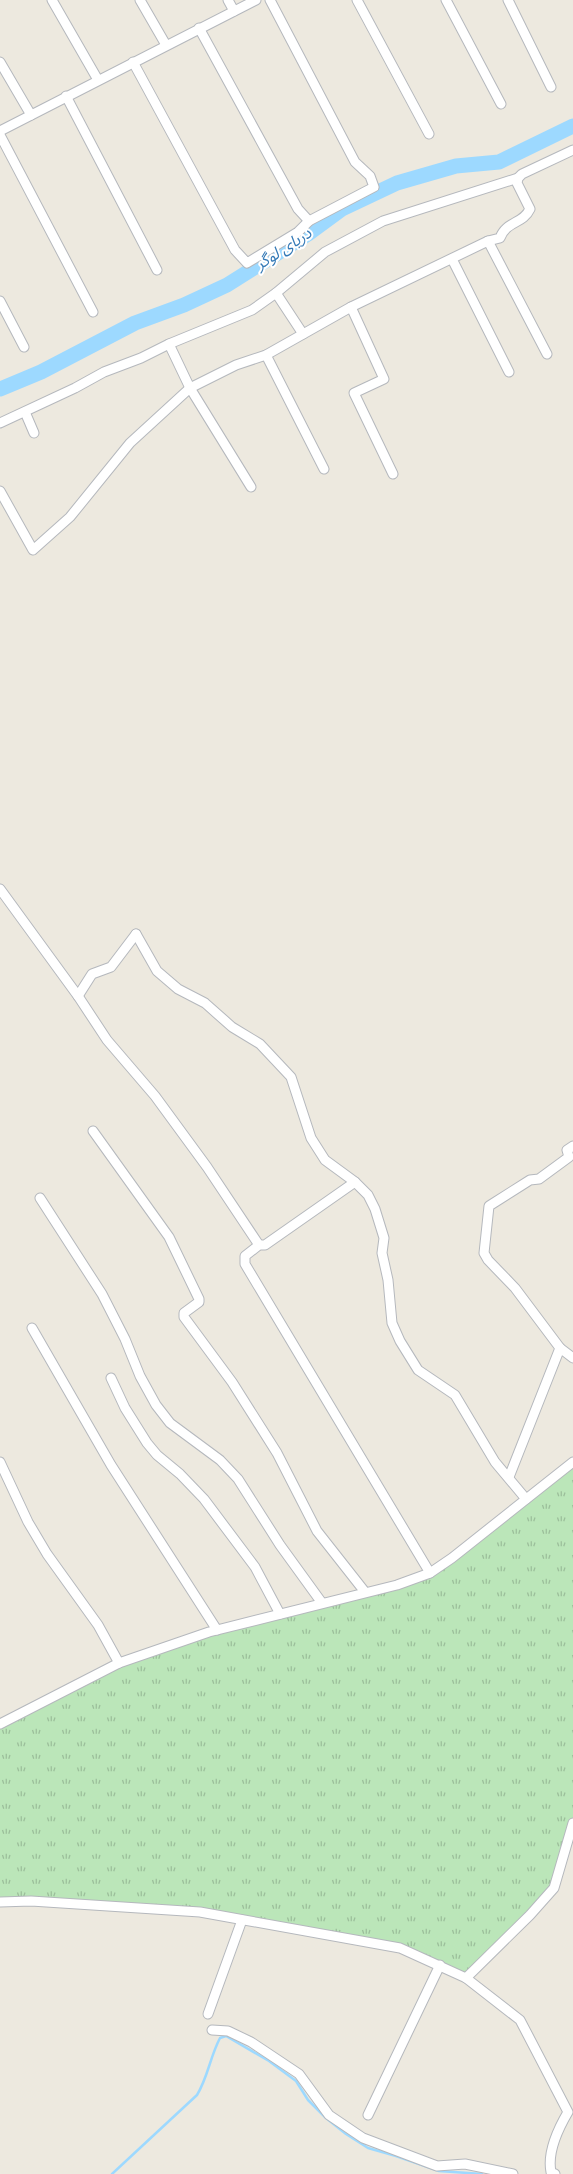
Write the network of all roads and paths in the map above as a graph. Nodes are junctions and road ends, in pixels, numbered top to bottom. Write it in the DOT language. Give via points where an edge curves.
graph roads {
  1 [pos="52,0"];
  2 [pos="140,0"];
  3 [pos="228,0"];
  4 [pos="256,0"];
  5 [pos="270,0"];
  6 [pos="357,0"];
  7 [pos="446,0"];
  8 [pos="508,0"];
  9 [pos="234,11"];
  10 [pos="199,28"];
  11 [pos="166,45"];
  12 [pos="0,62"];
  13 [pos="133,62"];
  14 [pos="98,80"];
  15 [pos="551,87"];
  16 [pos="66,96"];
  17 [pos="501,104"];
  18 [pos="31,115"];
  19 [pos="0,131"];
  20 [pos="429,134"];
  21 [pos="0,135"];
  22 [pos="573,150"];
  23 [pos="518,178"];
  24 [pos="309,221"];
  25 [pos="488,241"];
  26 [pos="452,260"];
  27 [pos="157,270"];
  28 [pos="276,293"];
  29 [pos="0,301"];
  30 [pos="351,307"];
  31 [pos="93,312"];
  32 [pos="303,334"];
  33 [pos="169,344"];
  34 [pos="24,347"];
  35 [pos="548,354"];
  36 [pos="266,355"];
  37 [pos="508,372"];
  38 [pos="190,388"];
  39 [pos="25,412"];
  40 [pos="0,423"];
  41 [pos="34,434"];
  42 [pos="324,469"];
  43 [pos="393,474"];
  44 [pos="251,487"];
  45 [pos="0,492"];
  46 [pos="0,889"];
  47 [pos="78,996"];
  48 [pos="93,1131"];
  49 [pos="573,1146"];
  50 [pos="571,1158"];
  51 [pos="355,1182"];
  52 [pos="40,1198"];
  53 [pos="259,1245"];
  54 [pos="32,1328"];
  55 [pos="560,1348"];
  56 [pos="573,1358"];
  57 [pos="111,1378"];
  58 [pos="0,1462"];
  59 [pos="573,1462"];
  60 [pos="509,1477"];
  61 [pos="526,1499"];
  62 [pos="430,1573"];
  63 [pos="365,1592"];
  64 [pos="322,1603"];
  65 [pos="280,1614"];
  66 [pos="218,1630"];
  67 [pos="119,1663"];
  68 [pos="0,1724"];
  69 [pos="573,1823"];
  70 [pos="0,1902"];
  71 [pos="242,1920"];
  72 [pos="440,1965"];
  73 [pos="466,1978"];
  74 [pos="208,2014"];
  75 [pos="212,2030"];
  76 [pos="368,2115"];
  77 [pos="550,2173"];
  78 [pos="513,2174"];
  1 -- 14 [label="street"];
  2 -- 11 [label="street"];
  3 -- 9 [label="street"];
  4 -- 9 [label="street"];
  5 -- 24 [label="street" via="356,162 370,176 374,187"];
  6 -- 20 [label="street"];
  7 -- 17 [label="street"];
  8 -- 15 [label="street"];
  9 -- 10 [label="street"];
  10 -- 11 [label="street"];
  10 -- 24 [label="street" via="298,209"];
  11 -- 13 [label="street"];
  12 -- 18 [label="street"];
  13 -- 14 [label="street"];
  13 -- 24 [label="street" via="235,250 247,263 298,232"];
  14 -- 16 [label="street"];
  16 -- 18 [label="street"];
  16 -- 27 [label="street"];
  18 -- 19 [label="street"];
  21 -- 31 [label="street"];
  22 -- 23 [label="street"];
  23 -- 25 [label="street" via="517,184 530,210 507,226 500,238"];
  23 -- 28 [label="street" via="383,221 325,252"];
  25 -- 26 [label="street"];
  25 -- 35 [label="street"];
  26 -- 30 [label="street"];
  26 -- 37 [label="street"];
  28 -- 32 [label="street"];
  28 -- 33 [label="street" via="240,316"];
  29 -- 34 [label="street"];
  30 -- 32 [label="street"];
  30 -- 43 [label="street" via="384,379 354,393"];
  32 -- 36 [label="street"];
  33 -- 38 [label="street"];
  33 -- 39 [label="street"];
  36 -- 38 [label="street"];
  36 -- 42 [label="street"];
  38 -- 44 [label="street"];
  38 -- 45 [label="street" via="130,443 70,517 33,550"];
  39 -- 40 [label="street"];
  39 -- 41 [label="street"];
  46 -- 47 [label="street"];
  47 -- 51 [label="street" via="92,974 111,967 136,934 157,972 178,989 205,1002 232,1027 260,1044 284,1067 296,1088 311,1138 325,1160"];
  47 -- 53 [label="street" via="107,1040 155,1096 207,1167"];
  48 -- 63 [label="street" via="173,1246 199,1302 186,1310 184,1316 232,1382 277,1453 317,1532"];
  49 -- 50 [label="street" via="568,1150"];
  50 -- 55 [label="street" via="489,1206 484,1248 488,1260 515,1288"];
  51 -- 53 [label="street" via="265,1245"];
  51 -- 60 [label="street" via="368,1195 384,1238 382,1253 392,1323 400,1340 418,1370 455,1395 495,1462"];
  52 -- 64 [label="street" via="102,1294 156,1405 170,1423 220,1460 238,1479"];
  53 -- 62 [label="street" via="245,1256 249,1274"];
  54 -- 66 [label="street" via="111,1465"];
  55 -- 56 [label="street"];
  55 -- 60 [label="street"];
  57 -- 65 [label="street" via="147,1443 204,1499 255,1567"];
  58 -- 67 [label="street" via="28,1522 98,1624"];
  59 -- 61 [label="street"];
  60 -- 61 [label="street"];
  61 -- 62 [label="street"];
  62 -- 63 [label="street"];
  63 -- 64 [label="street"];
  64 -- 65 [label="street"];
  65 -- 66 [label="street"];
  66 -- 67 [label="street"];
  67 -- 68 [label="street"];
  69 -- 73 [label="street" via="554,1888"];
  70 -- 71 [label="street" via="160,1909"];
  71 -- 72 [label="street" via="400,1948"];
  71 -- 74 [label="street"];
  72 -- 73 [label="street"];
  72 -- 76 [label="street"];
  73 -- 77 [label="street" via="520,2020 568,2112 558,2130"];
  75 -- 78 [label="street" via="228,2031 251,2042 287,2066 306,2082 330,2115 363,2138 437,2166 465,2164"];
}
